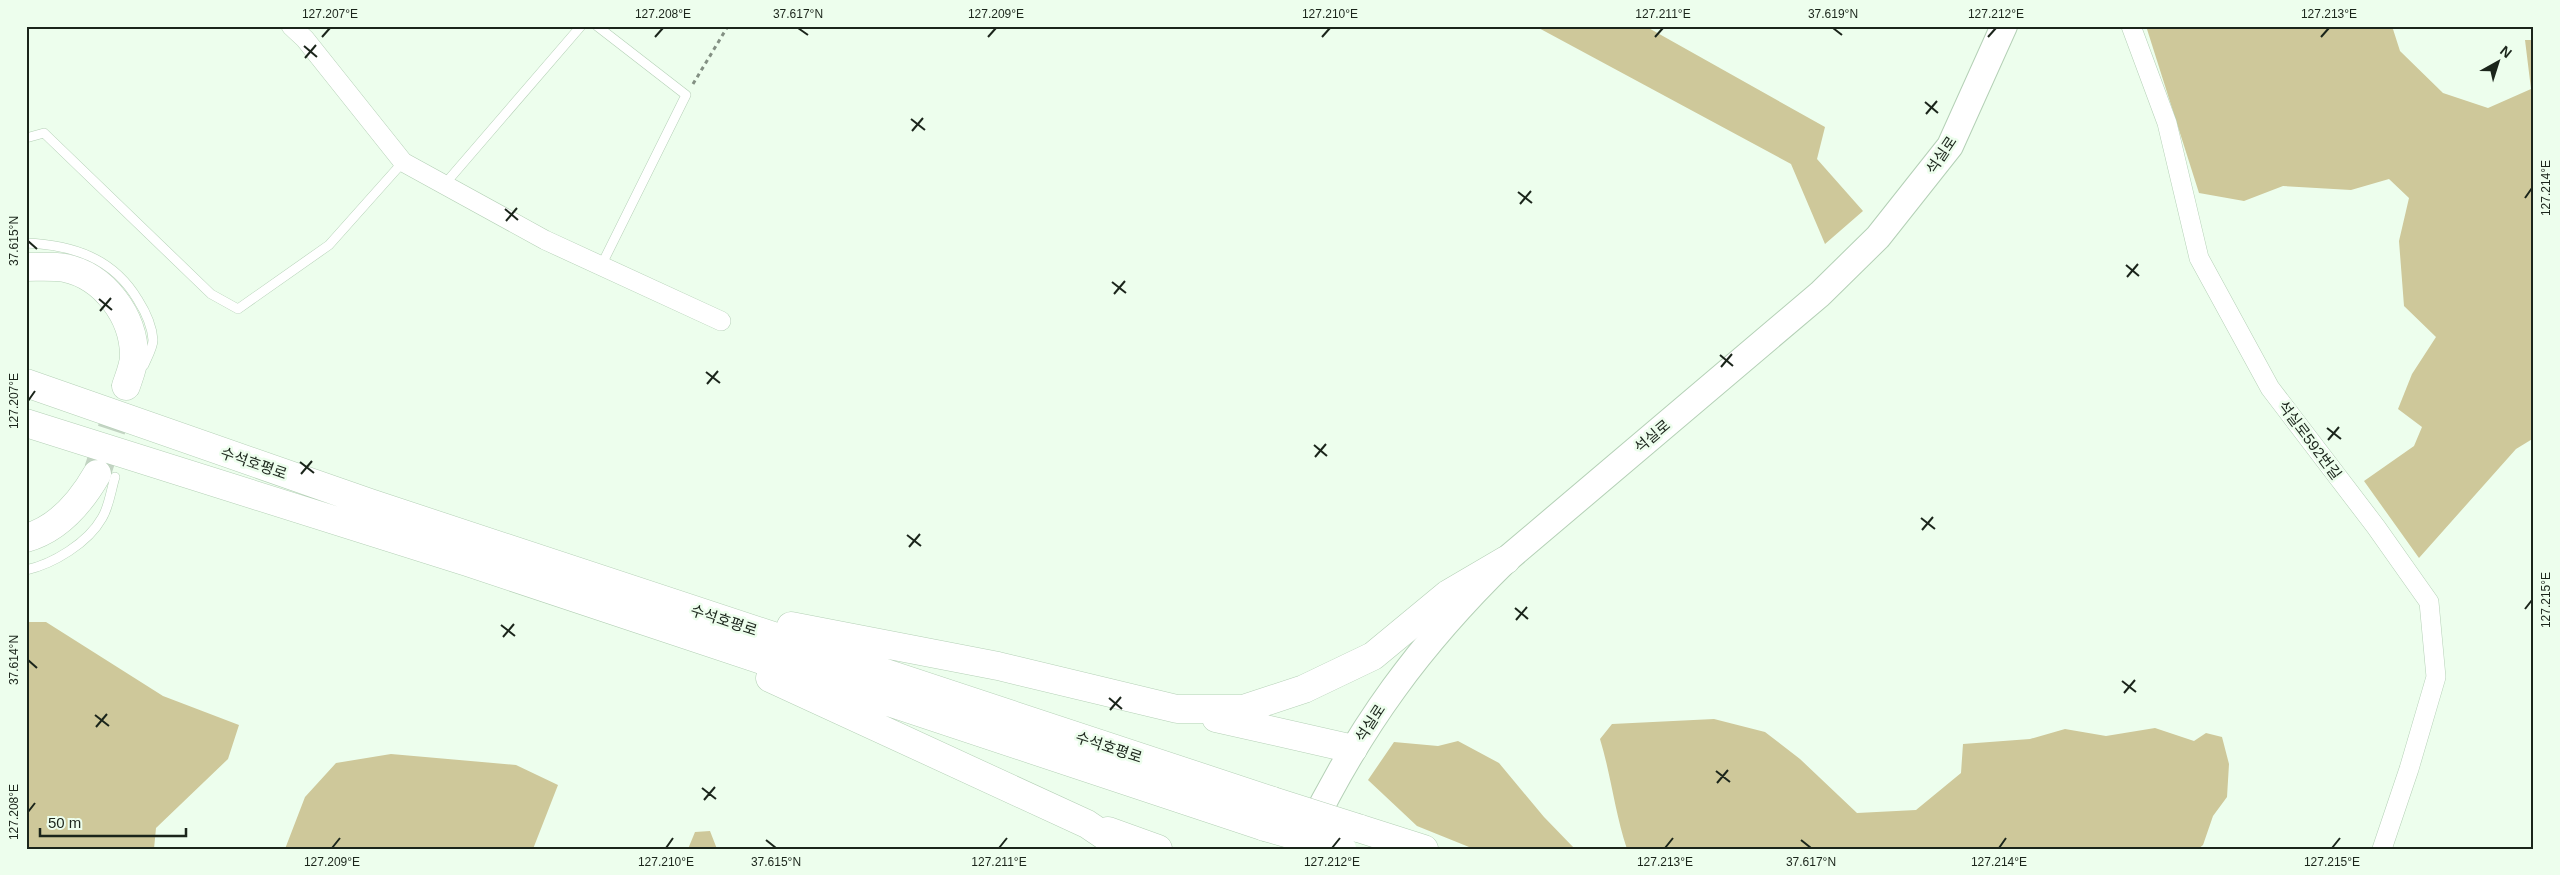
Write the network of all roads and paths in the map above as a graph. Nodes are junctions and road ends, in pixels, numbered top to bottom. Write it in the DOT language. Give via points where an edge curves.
graph roads {
  1 [pos="291,26"];
  2 [pos="581,26"];
  3 [pos="597,26"];
  4 [pos="728,26"];
  5 [pos="2004,26"];
  6 [pos="2131,26"];
  7 [pos="686,95"];
  8 [pos="26,138"];
  9 [pos="403,162"];
  10 [pos="444,185"];
  11 [pos="26,243"];
  12 [pos="26,266"];
  13 [pos="601,266"];
  14 [pos="721,321"];
  15 [pos="140,358"];
  16 [pos="26,374"];
  17 [pos="26,383"];
  18 [pos="131,388"];
  19 [pos="78,402"];
  20 [pos="26,422"];
  21 [pos="106,476"];
  22 [pos="26,538"];
  23 [pos="1506,560"];
  24 [pos="26,570"];
  25 [pos="680,605"];
  26 [pos="667,629"];
  27 [pos="1177,709"];
  28 [pos="1353,749"];
  29 [pos="1087,824"];
  30 [pos="1124,849"];
  31 [pos="1158,849"];
  32 [pos="1300,849"];
  33 [pos="1342,849"];
  34 [pos="1424,849"];
  35 [pos="2382,849"];
  1 -- 9 [label="street" via="305,39"];
  2 -- 10 [label="lane"];
  3 -- 7 [label="lane"];
  4 -- 7 [label="path"];
  5 -- 23 [label="street, 석실로" via="1950,146 1878,237 1820,294"];
  6 -- 35 [label="street, 석실로592번길" via="2167,123 2199,258 2270,388 2376,526 2429,602 2436,677"];
  7 -- 13 [label="lane"];
  8 -- 9 [label="lane" via="44,133 211,294 238,309 329,245"];
  9 -- 10 [label="street"];
  10 -- 13 [label="street" via="545,240"];
  11 -- 15 [label="lane" via="69,248 97,258 129,285 146,313 153,340"];
  12 -- 15 [label="highway" via="65,268 89,276 110,293 127,321"];
  13 -- 14 [label="street"];
  15 -- 18 [label="highway"];
  16 -- 19 [label="highway"];
  17 -- 19 [label="highway, 수석호평로"];
  19 -- 25 [label="highway, 수석호평로" via="370,504"];
  20 -- 26 [label="highway, 수석호평로"];
  21 -- 22 [label="highway" via="54,525"];
  21 -- 24 [label="lane" via="102,518 86,538 38,568"];
  23 -- 27 [label="highway" via="1448,594 1374,656 1304,689 1243,708"];
  23 -- 28 [label="street, 석실로" via="1424,646"];
  25 -- 27 [label="highway" via="998,666"];
  25 -- 34 [label="highway, 수석호평로, bridge"];
  26 -- 29 [label="highway"];
  26 -- 33 [label="highway, 수석호평로, bridge" via="1265,827"];
  27 -- 28 [label="highway"];
  28 -- 32 [label="street, 석실로"];
  29 -- 30 [label="highway"];
  29 -- 31 [label="highway"];
}
